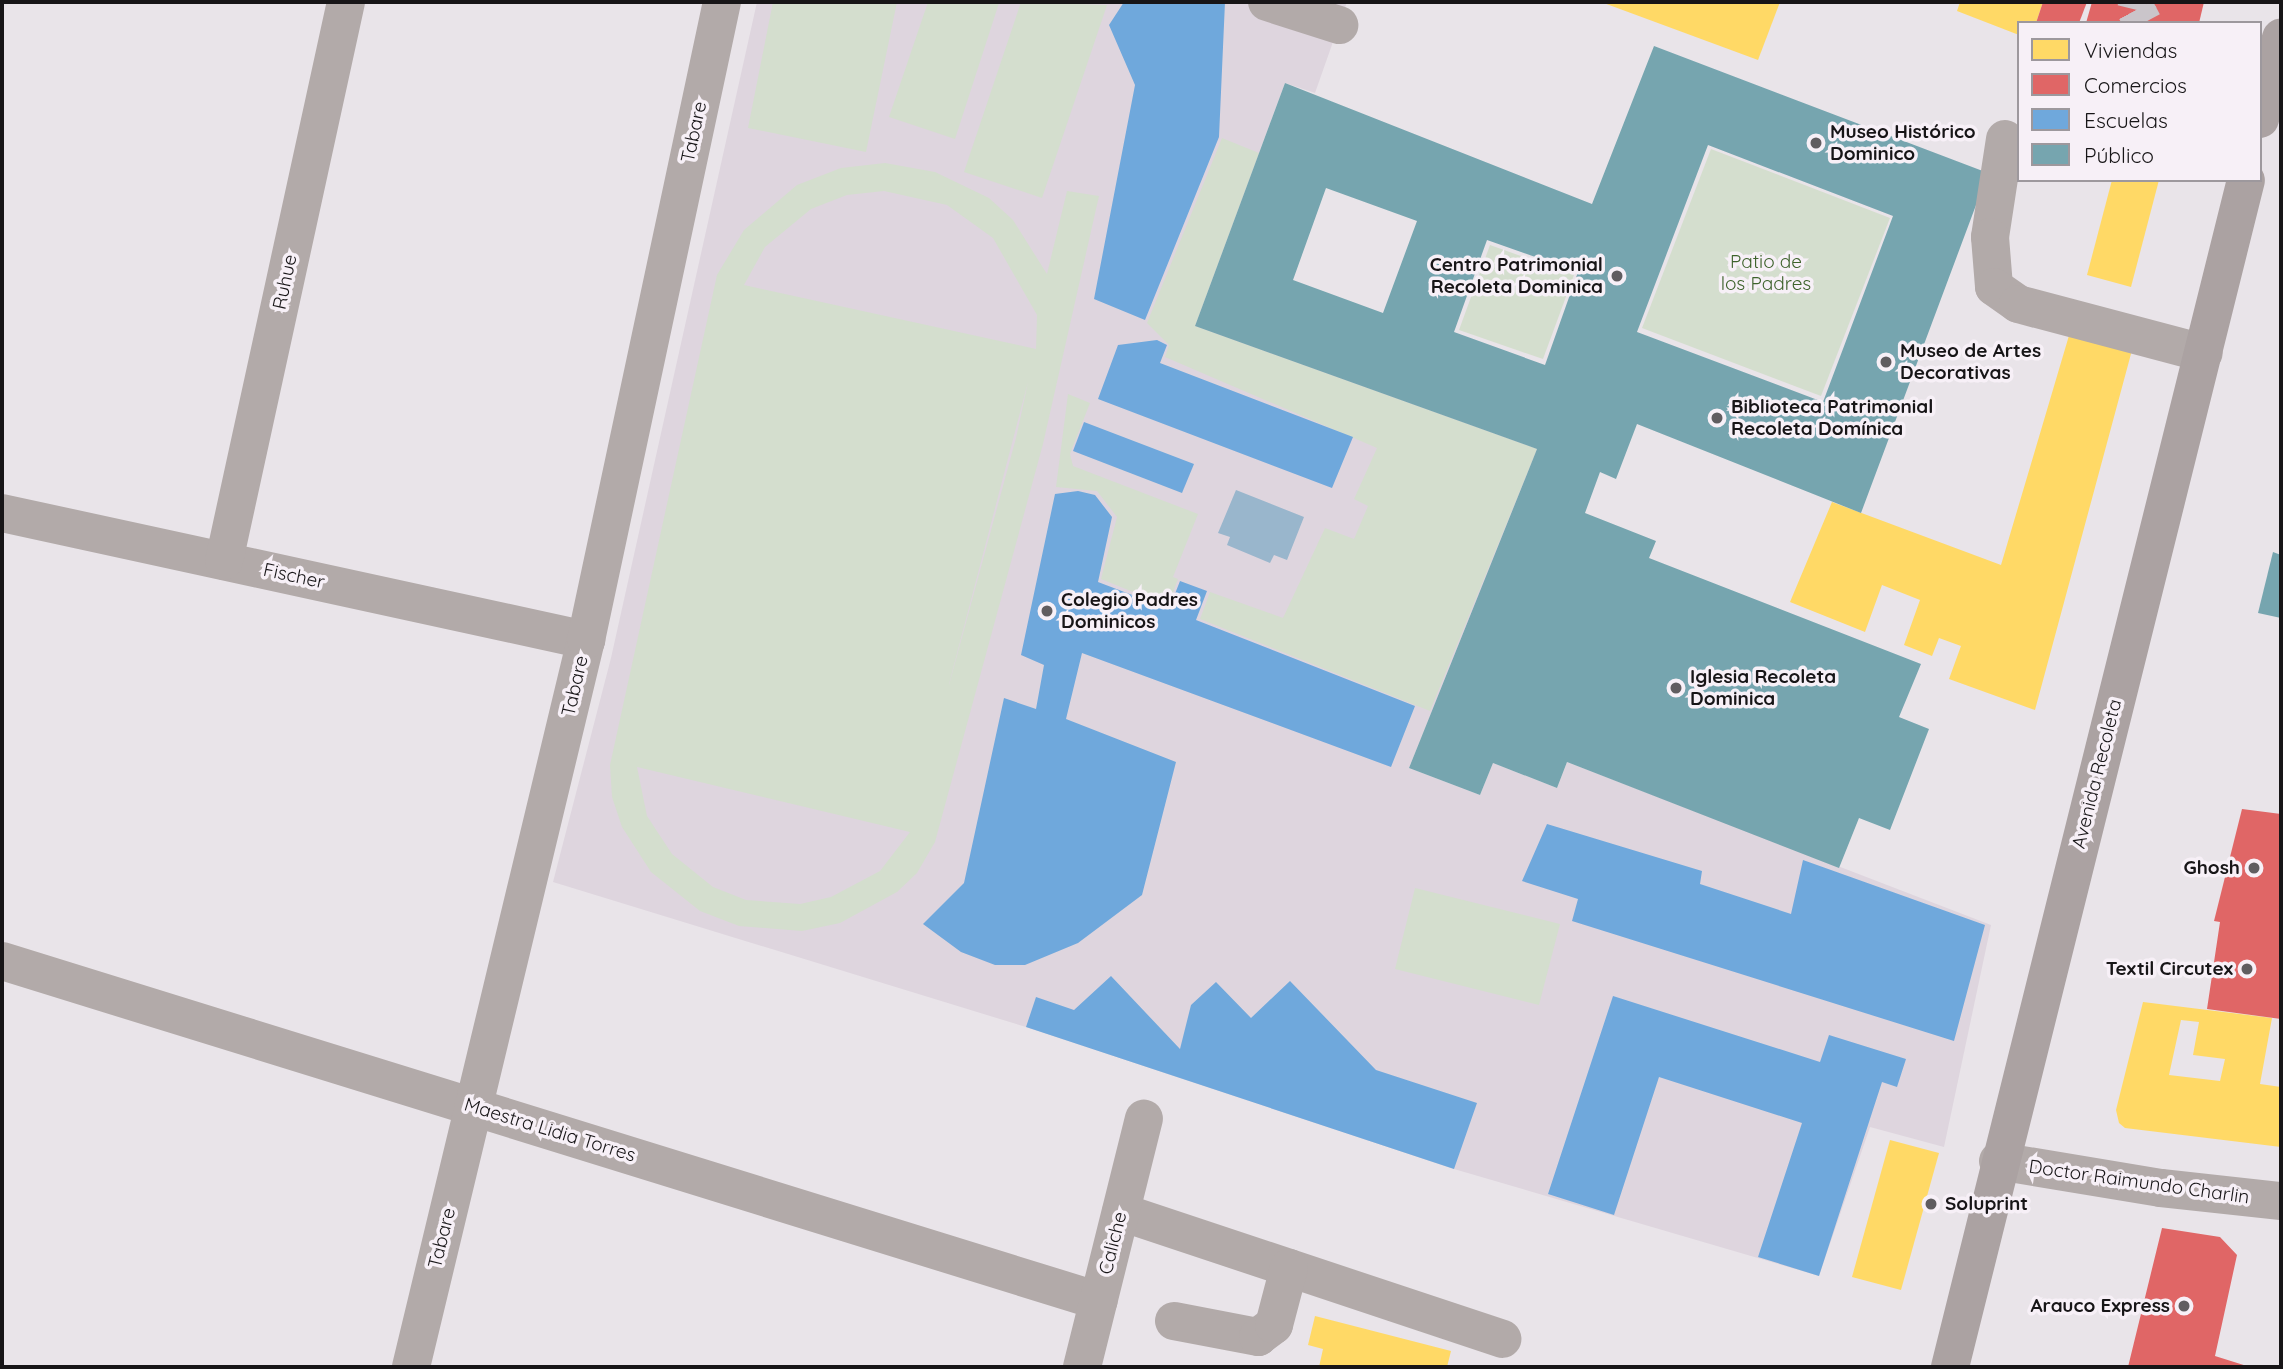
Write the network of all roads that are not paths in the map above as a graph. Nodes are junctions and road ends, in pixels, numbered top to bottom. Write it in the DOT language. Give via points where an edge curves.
graph roads {
  1 [pos="346,2"];
  2 [pos="722,2"];
  3 [pos="1267,2"];
  4 [pos="1339,25"];
  5 [pos="2281,38"];
  6 [pos="2262,112"];
  7 [pos="2005,139"];
  8 [pos="2246,182"];
  9 [pos="2204,353"];
  10 [pos="2,513"];
  11 [pos="224,561"];
  12 [pos="586,640"];
  13 [pos="2,961"];
  14 [pos="474,1107"];
  15 [pos="1144,1119"];
  16 [pos="1998,1161"];
  17 [pos="2281,1201"];
  18 [pos="1121,1212"];
  19 [pos="1289,1268"];
  20 [pos="1099,1301"];
  21 [pos="1174,1321"];
  22 [pos="1502,1339"];
  23 [pos="411,1367"];
  24 [pos="1082,1367"];
  25 [pos="1950,1367"];
  1 -- 11 [label="street, Ruhue"];
  2 -- 12 [label="street, Tabare"];
  3 -- 4 [label="street"];
  5 -- 6 [label="main road"];
  7 -- 9 [label="street" via="1990,237 1994,287 2018,304"];
  8 -- 9 [label="main road, Avenida Recoleta"];
  9 -- 16 [label="main road, Avenida Recoleta"];
  10 -- 11 [label="street, Fischer"];
  11 -- 12 [label="street, Fischer"];
  12 -- 14 [label="street, Tabare"];
  13 -- 14 [label="street, Maestra Lidia Torres"];
  14 -- 20 [label="street, Maestra Lidia Torres"];
  14 -- 23 [label="street, Tabare"];
  15 -- 18 [label="street, Caliche"];
  16 -- 17 [label="street, Doctor Raimundo Charlin" via="2161,1188"];
  16 -- 25 [label="main road, Avenida Recoleta"];
  18 -- 19 [label="street"];
  18 -- 20 [label="street, Caliche"];
  19 -- 21 [label="street" via="1274,1325 1258,1337"];
  19 -- 22 [label="street"];
  20 -- 24 [label="street, Caliche"];
}
